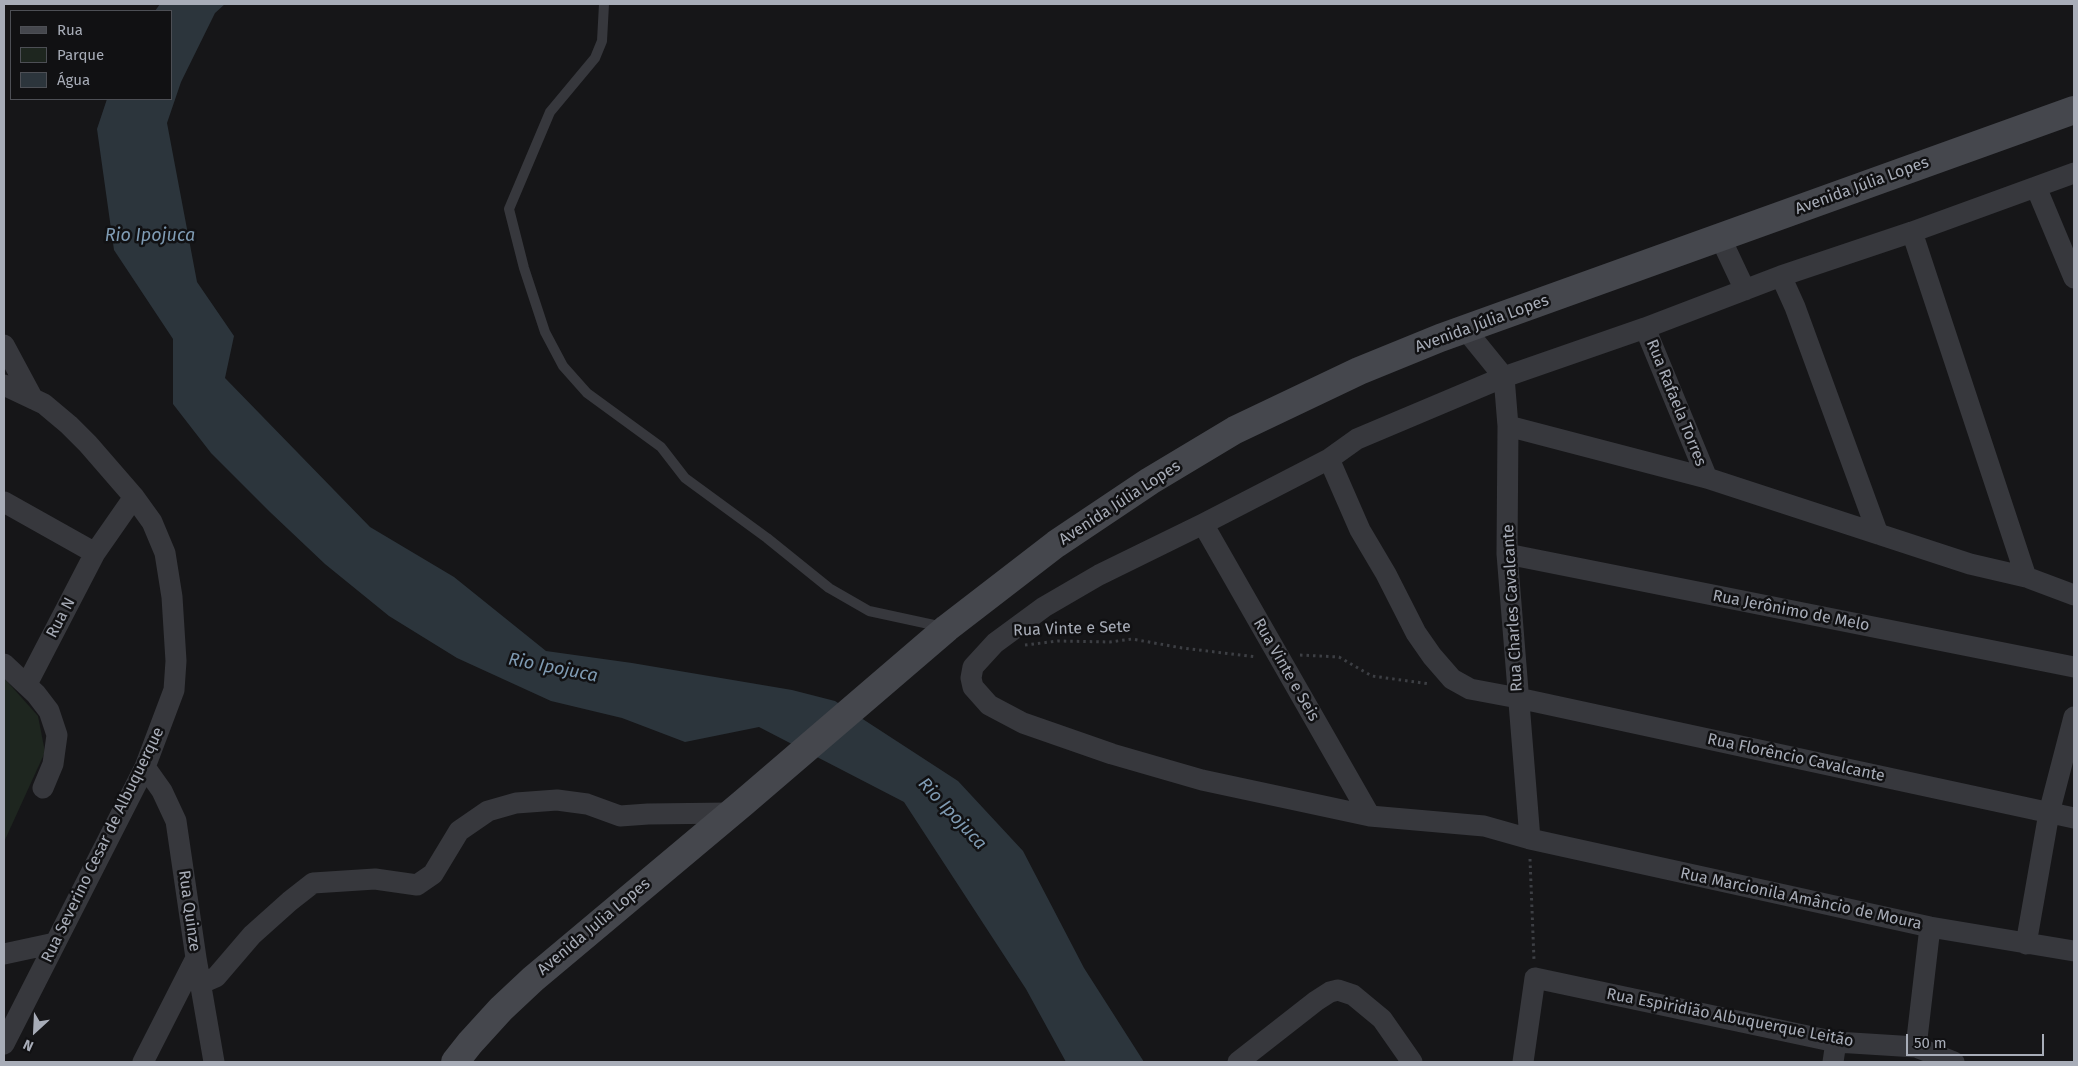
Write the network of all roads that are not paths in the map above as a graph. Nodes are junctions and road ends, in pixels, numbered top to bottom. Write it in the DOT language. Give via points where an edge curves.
graph roads {
  1 [pos="604,4"];
  2 [pos="2074,110"];
  3 [pos="2074,173"];
  4 [pos="2036,187"];
  5 [pos="1912,232"];
  6 [pos="1720,238"];
  7 [pos="1781,276"];
  8 [pos="2074,278"];
  9 [pos="1745,290"];
  10 [pos="1645,328"];
  11 [pos="1465,329"];
  12 [pos="4,345"];
  13 [pos="1504,377"];
  14 [pos="4,385"];
  15 [pos="33,399"];
  16 [pos="1508,426"];
  17 [pos="1329,459"];
  18 [pos="1707,478"];
  19 [pos="134,497"];
  20 [pos="4,502"];
  21 [pos="1203,524"];
  22 [pos="1878,534"];
  23 [pos="95,553"];
  24 [pos="1507,554"];
  25 [pos="2026,577"];
  26 [pos="2074,595"];
  27 [pos="942,631"];
  28 [pos="4,664"];
  29 [pos="2074,667"];
  30 [pos="26,684"];
  31 [pos="1518,698"];
  32 [pos="2074,717"];
  33 [pos="145,767"];
  34 [pos="43,788"];
  35 [pos="737,808"];
  36 [pos="2049,813"];
  37 [pos="1370,816"];
  38 [pos="2074,818"];
  39 [pos="1530,839"];
  40 [pos="1930,927"];
  41 [pos="55,943"];
  42 [pos="2026,944"];
  43 [pos="2074,951"];
  44 [pos="4,954"];
  45 [pos="196,958"];
  46 [pos="200,984"];
  47 [pos="4,1044"];
  48 [pos="1916,1047"];
  49 [pos="1835,1052"];
  50 [pos="143,1062"];
  51 [pos="214,1062"];
  52 [pos="455,1062"];
  53 [pos="1238,1062"];
  54 [pos="1412,1062"];
  55 [pos="1522,1062"];
  56 [pos="1954,1062"];
  1 -- 27 [label="lane" via="602,41 595,58 550,112 509,209 545,332 563,366 588,393 660,447 685,478 829,588 869,612"];
  2 -- 6 [label="main road, Avenida Júlia Lopes"];
  3 -- 4 [label="street, Rua Marcionila Amâncio de Moura"];
  4 -- 5 [label="street, Rua Marcionila Amâncio de Moura"];
  4 -- 8 [label="street"];
  5 -- 7 [label="street, Rua Marcionila Amâncio de Moura"];
  5 -- 25 [label="street"];
  6 -- 9 [label="street"];
  6 -- 11 [label="main road, Avenida Júlia Lopes"];
  7 -- 9 [label="street, Rua Marcionila Amâncio de Moura"];
  7 -- 22 [label="street"];
  9 -- 10 [label="street, Rua Marcionila Amâncio de Moura"];
  10 -- 13 [label="street, Rua Marcionila Amâncio de Moura"];
  10 -- 18 [label="street, Rua Rafaela Torres"];
  11 -- 13 [label="street"];
  11 -- 27 [label="main road, Avenida Júlia Lopes" via="1359,371 1235,430 1150,480 1056,544"];
  12 -- 15 [label="street"];
  13 -- 16 [label="street, Rua Charles Cavalcante"];
  13 -- 17 [label="street, Rua Marcionila Amâncio de Moura" via="1357,438"];
  14 -- 15 [label="street, Rua Severino Cesar de Albuquerque"];
  15 -- 19 [label="street, Rua Severino Cesar de Albuquerque" via="69,425"];
  16 -- 18 [label="street"];
  16 -- 24 [label="street, Rua Charles Cavalcante"];
  17 -- 21 [label="street, Rua Marcionila Amâncio de Moura"];
  17 -- 31 [label="street, Rua Florêncio Cavalcante" via="1360,530 1432,656 1452,679 1470,690"];
  18 -- 22 [label="street"];
  19 -- 23 [label="street, Rua N"];
  19 -- 33 [label="street, Rua Severino Cesar de Albuquerque" via="152,522 166,553 176,662 174,690"];
  20 -- 23 [label="street"];
  21 -- 37 [label="street, Rua Vinte e Seis"];
  21 -- 37 [label="street, Rua Marcionila Amâncio de Moura" via="1099,575 1044,607 995,643 973,667 973,688 989,705 1023,723 1112,754 1202,780"];
  22 -- 25 [label="street" via="1970,564"];
  23 -- 30 [label="street, Rua N"];
  24 -- 29 [label="street, Rua Jerônimo de Melo"];
  24 -- 31 [label="street, Rua Charles Cavalcante"];
  25 -- 26 [label="street"];
  27 -- 35 [label="main road, Avenida Júlia Lopes"];
  28 -- 30 [label="street"];
  30 -- 34 [label="street" via="49,711 56,735 53,764"];
  31 -- 36 [label="street, Rua Florêncio Cavalcante"];
  31 -- 39 [label="street, Rua Charles Cavalcante"];
  32 -- 36 [label="street"];
  33 -- 41 [label="street, Rua Severino Cesar de Albuquerque"];
  33 -- 45 [label="street, Rua Quinze" via="162,791 176,821"];
  35 -- 46 [label="street" via="620,816 587,804 557,800 516,803 488,812 459,831 433,874 417,885 375,879 313,883 252,935 216,977"];
  35 -- 52 [label="main road, Avenida Julia Lopes" via="533,979 470,1042"];
  36 -- 38 [label="street, Rua Florêncio Cavalcante"];
  36 -- 42 [label="street"];
  37 -- 39 [label="street, Rua Marcionila Amâncio de Moura" via="1484,826"];
  39 -- 40 [label="street, Rua Marcionila Amâncio de Moura"];
  40 -- 42 [label="street, Rua Marcionila Amâncio de Moura"];
  40 -- 48 [label="street"];
  41 -- 44 [label="street"];
  41 -- 47 [label="street, Rua Severino Cesar de Albuquerque"];
  42 -- 43 [label="street, Rua Marcionila Amâncio de Moura"];
  45 -- 46 [label="street, Rua Quinze"];
  45 -- 50 [label="street"];
  46 -- 51 [label="street, Rua Quinze"];
  48 -- 49 [label="street, Rua Espiridião Albuquerque Leitão"];
  48 -- 56 [label="street, Rua Espiridião Albuquerque Leitão"];
  49 -- 55 [label="street, Rua Espiridião Albuquerque Leitão" via="1535,978"];
  53 -- 54 [label="street" via="1316,1001 1338,990 1354,995 1382,1019"];
}
